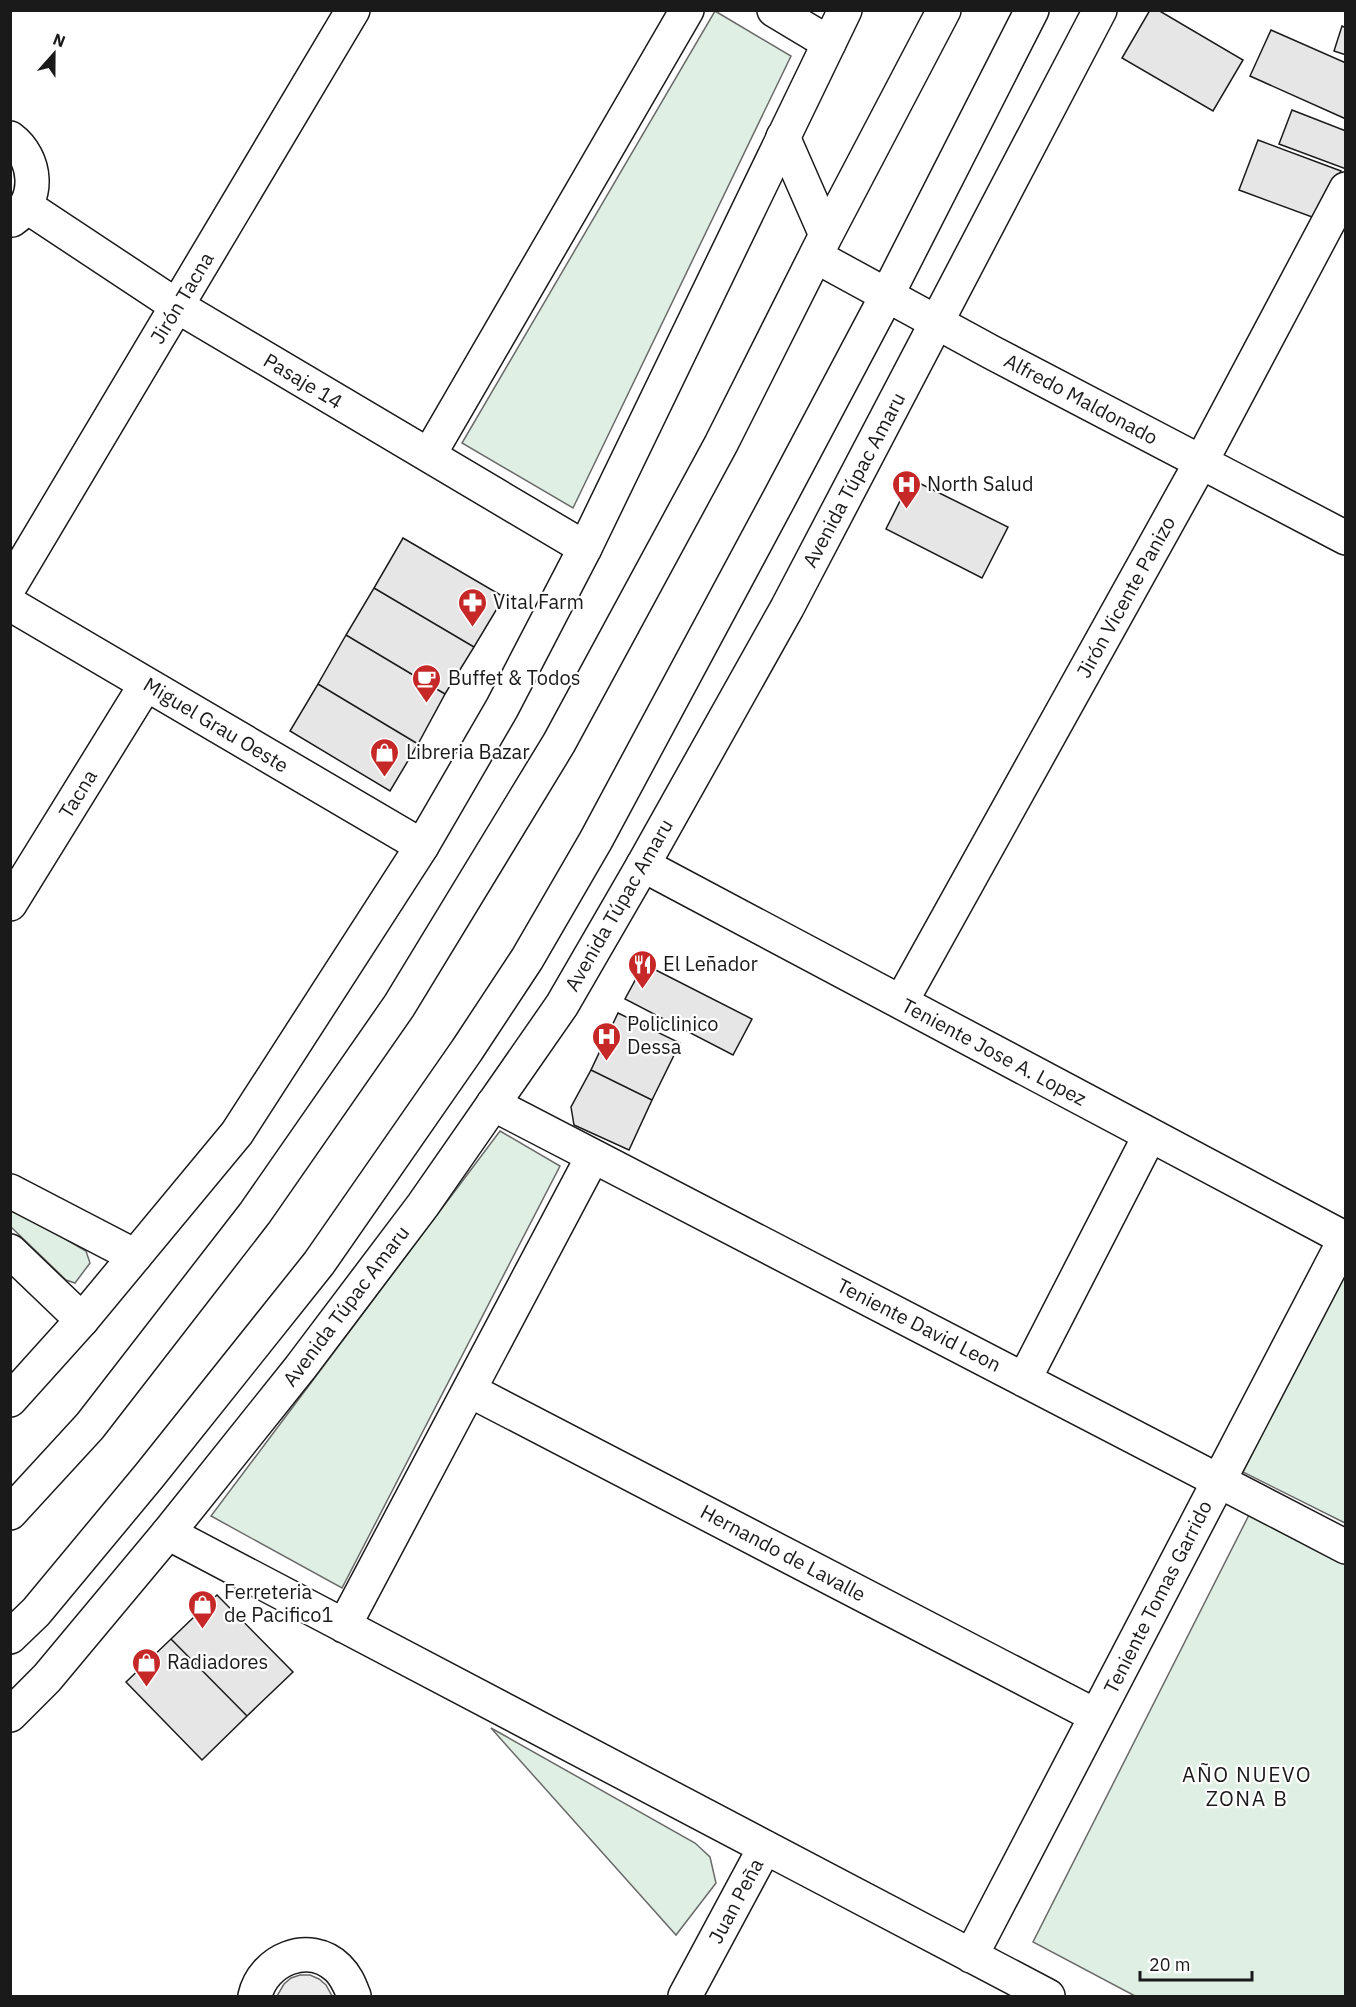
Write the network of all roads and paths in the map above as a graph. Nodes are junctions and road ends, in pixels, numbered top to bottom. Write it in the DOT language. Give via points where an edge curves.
graph roads {
  1 [pos="353,10"];
  2 [pos="687,10"];
  3 [pos="774,10"];
  4 [pos="845,10"];
  5 [pos="944,10"];
  6 [pos="1032,10"];
  7 [pos="1100,10"];
  8 [pos="829,43"];
  9 [pos="783,137"];
  10 [pos="10,138"];
  11 [pos="1346,189"];
  12 [pos="18,214"];
  13 [pos="822,246"];
  14 [pos="887,295"];
  15 [pos="177,306"];
  16 [pos="937,322"];
  17 [pos="429,455"];
  18 [pos="1201,462"];
  19 [pos="1346,538"];
  20 [pos="585,548"];
  21 [pos="10,586"];
  22 [pos="10,604"];
  23 [pos="146,684"];
  24 [pos="422,846"];
  25 [pos="643,865"];
  26 [pos="10,904"];
  27 [pos="901,1002"];
  28 [pos="493,1104"];
  29 [pos="1150,1135"];
  30 [pos="593,1156"];
  31 [pos="10,1191"];
  32 [pos="1345,1239"];
  33 [pos="10,1251"];
  34 [pos="135,1256"];
  35 [pos="82,1320"];
  36 [pos="1024,1380"];
  37 [pos="469,1390"];
  38 [pos="10,1400"];
  39 [pos="1218,1481"];
  40 [pos="10,1513"];
  41 [pos="168,1533"];
  42 [pos="1346,1547"];
  43 [pos="344,1626"];
  44 [pos="10,1637"];
  45 [pos="10,1715"];
  46 [pos="1096,1716"];
  47 [pos="765,1847"];
  48 [pos="707,1955"];
  49 [pos="971,1956"];
  50 [pos="255,1996"];
  51 [pos="354,1996"];
  52 [pos="663,1996"];
  53 [pos="685,1996"];
  54 [pos="1048,1996"];
  1 -- 15 [label="main road, Jirón Tacna"];
  2 -- 17 [label="main road"];
  3 -- 8 [label="main road"];
  4 -- 8 [label="main road"];
  5 -- 13 [label="main road"];
  6 -- 14 [label="main road"];
  7 -- 16 [label="main road, Avenida Túpac Amaru"];
  8 -- 9 [label="main road"];
  9 -- 13 [label="main road"];
  9 -- 20 [label="main road"];
  10 -- 12 [label="main road, Pasaje 14" via="28,157 33,173 32,190"];
  11 -- 18 [label="main road, Jirón Vicente Panizo"];
  12 -- 15 [label="main road, Pasaje 14"];
  13 -- 14 [label="main road, Alfredo Maldonado"];
  13 -- 40 [label="main road" via="721,444 559,743 399,1005 255,1213 90,1426"];
  14 -- 16 [label="main road, Alfredo Maldonado"];
  14 -- 44 [label="main road" via="596,840 521,968 319,1263 149,1476 36,1612"];
  15 -- 17 [label="main road, Pasaje 14"];
  15 -- 21 [label="main road, Jirón Tacna"];
  16 -- 18 [label="main road, Alfredo Maldonado"];
  16 -- 25 [label="main road, Avenida Túpac Amaru" via="787,608"];
  17 -- 20 [label="main road, Pasaje 14"];
  18 -- 19 [label="main road, Alfredo Maldonado"];
  18 -- 27 [label="main road, Jirón Vicente Panizo"];
  20 -- 24 [label="main road" via="502,708"];
  22 -- 23 [label="main road, Miguel Grau Oeste"];
  23 -- 24 [label="main road, Miguel Grau Oeste"];
  23 -- 26 [label="main road, Tacna"];
  24 -- 34 [label="main road" via="237,1132"];
  25 -- 27 [label="main road, Teniente Jose A. Lopez"];
  25 -- 28 [label="main road, Avenida Túpac Amaru" via="562,1005"];
  27 -- 29 [label="main road, Teniente Jose A. Lopez"];
  28 -- 30 [label="main road, Teniente David Leon"];
  28 -- 41 [label="main road, Avenida Túpac Amaru" via="322,1339"];
  29 -- 32 [label="main road, Teniente Jose A. Lopez"];
  29 -- 36 [label="main road"];
  30 -- 36 [label="main road, Teniente David Leon"];
  30 -- 37 [label="main road"];
  31 -- 34 [label="main road"];
  32 -- 39 [label="main road, Teniente Tomas Garrido"];
  33 -- 35 [label="main road"];
  34 -- 35 [label="main road"];
  35 -- 38 [label="main road"];
  36 -- 39 [label="main road, Teniente David Leon"];
  37 -- 43 [label="main road"];
  37 -- 46 [label="main road, Hernando de Lavalle"];
  39 -- 42 [label="main road, Teniente David Leon"];
  39 -- 46 [label="main road, Teniente Tomas Garrido"];
  41 -- 43 [label="main road"];
  41 -- 45 [label="main road, Avenida Túpac Amaru"];
  43 -- 47 [label="main road"];
  46 -- 49 [label="main road, Teniente Tomas Garrido"];
  47 -- 48 [label="main road, Juan Peña"];
  47 -- 49 [label="main road"];
  48 -- 52 [label="main road, Juan Peña"];
  48 -- 53 [label="main road, Juan Peña"];
  49 -- 54 [label="main road"];
  50 -- 51 [label="main road" via="273,1965 288,1957 306,1955 323,1958 337,1967"];
}
